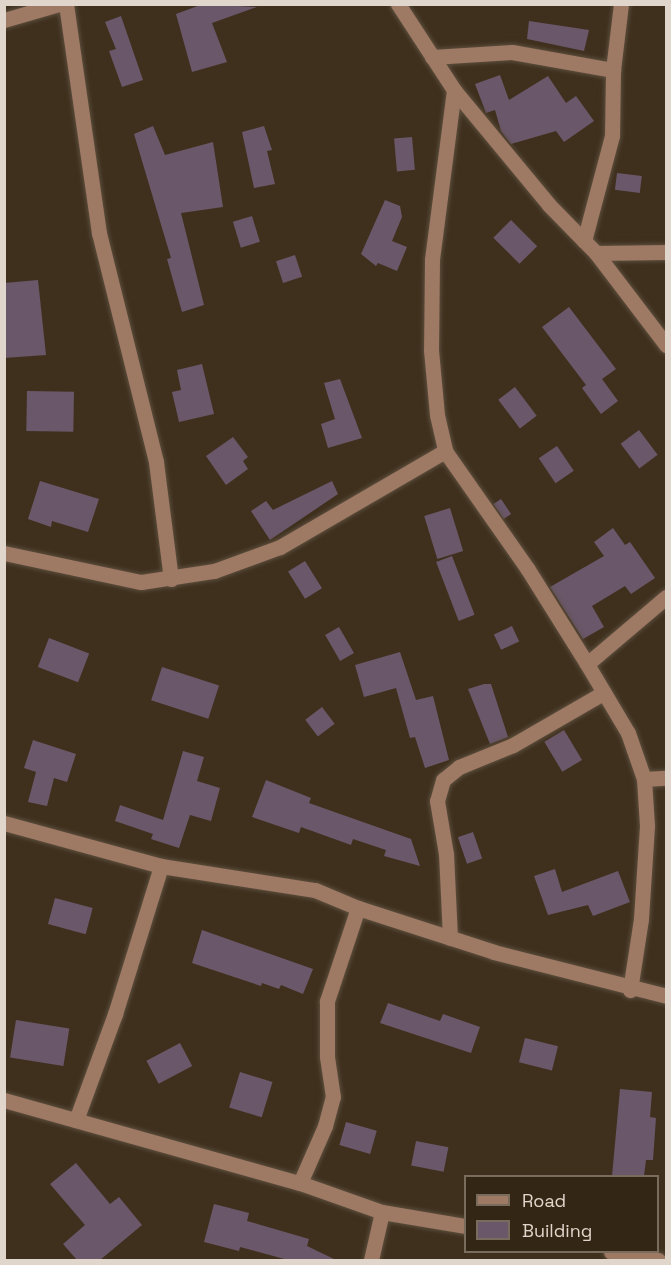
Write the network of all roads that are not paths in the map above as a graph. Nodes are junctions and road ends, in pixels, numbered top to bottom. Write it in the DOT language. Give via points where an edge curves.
graph roads {
  1 [pos="59,4"];
  2 [pos="66,4"];
  3 [pos="398,4"];
  4 [pos="621,4"];
  5 [pos="4,20"];
  6 [pos="432,57"];
  7 [pos="613,70"];
  8 [pos="454,90"];
  9 [pos="584,241"];
  10 [pos="666,252"];
  11 [pos="596,253"];
  12 [pos="666,345"];
  13 [pos="445,450"];
  14 [pos="4,553"];
  15 [pos="171,579"];
  16 [pos="666,597"];
  17 [pos="587,664"];
  18 [pos="603,693"];
  19 [pos="666,778"];
  20 [pos="644,779"];
  21 [pos="4,823"];
  22 [pos="161,867"];
  23 [pos="358,908"];
  24 [pos="450,938"];
  25 [pos="630,990"];
  26 [pos="666,996"];
  27 [pos="4,1100"];
  28 [pos="76,1120"];
  29 [pos="300,1183"];
  30 [pos="382,1212"];
  31 [pos="464,1226"];
  32 [pos="621,1253"];
  33 [pos="371,1260"];
  34 [pos="658,1260"];
  1 -- 5 [label="street"];
  2 -- 15 [label="street" via="99,233 156,462"];
  3 -- 6 [label="street"];
  4 -- 7 [label="street"];
  6 -- 7 [label="street" via="513,52"];
  6 -- 8 [label="street"];
  7 -- 9 [label="street" via="612,136"];
  8 -- 9 [label="street" via="549,205"];
  8 -- 13 [label="street" via="433,249 430,312 437,415"];
  9 -- 11 [label="street"];
  10 -- 11 [label="street"];
  11 -- 12 [label="street"];
  13 -- 15 [label="street" via="280,547 214,572"];
  13 -- 17 [label="street" via="527,568"];
  14 -- 15 [label="street" via="141,582"];
  16 -- 17 [label="street"];
  17 -- 18 [label="street"];
  18 -- 20 [label="street" via="628,733"];
  18 -- 24 [label="street" via="513,745 459,767 443,780 437,801 448,875"];
  19 -- 20 [label="street"];
  20 -- 25 [label="street" via="645,861"];
  21 -- 22 [label="street"];
  22 -- 23 [label="street" via="315,890"];
  22 -- 28 [label="street" via="115,1014"];
  23 -- 24 [label="street"];
  23 -- 29 [label="street" via="327,1001 326,1048 333,1096 325,1126"];
  24 -- 25 [label="street"];
  25 -- 26 [label="street"];
  27 -- 28 [label="street"];
  28 -- 29 [label="street"];
  29 -- 30 [label="street"];
  30 -- 31 [label="street"];
  30 -- 33 [label="street"];
  32 -- 34 [label="street"];
}
